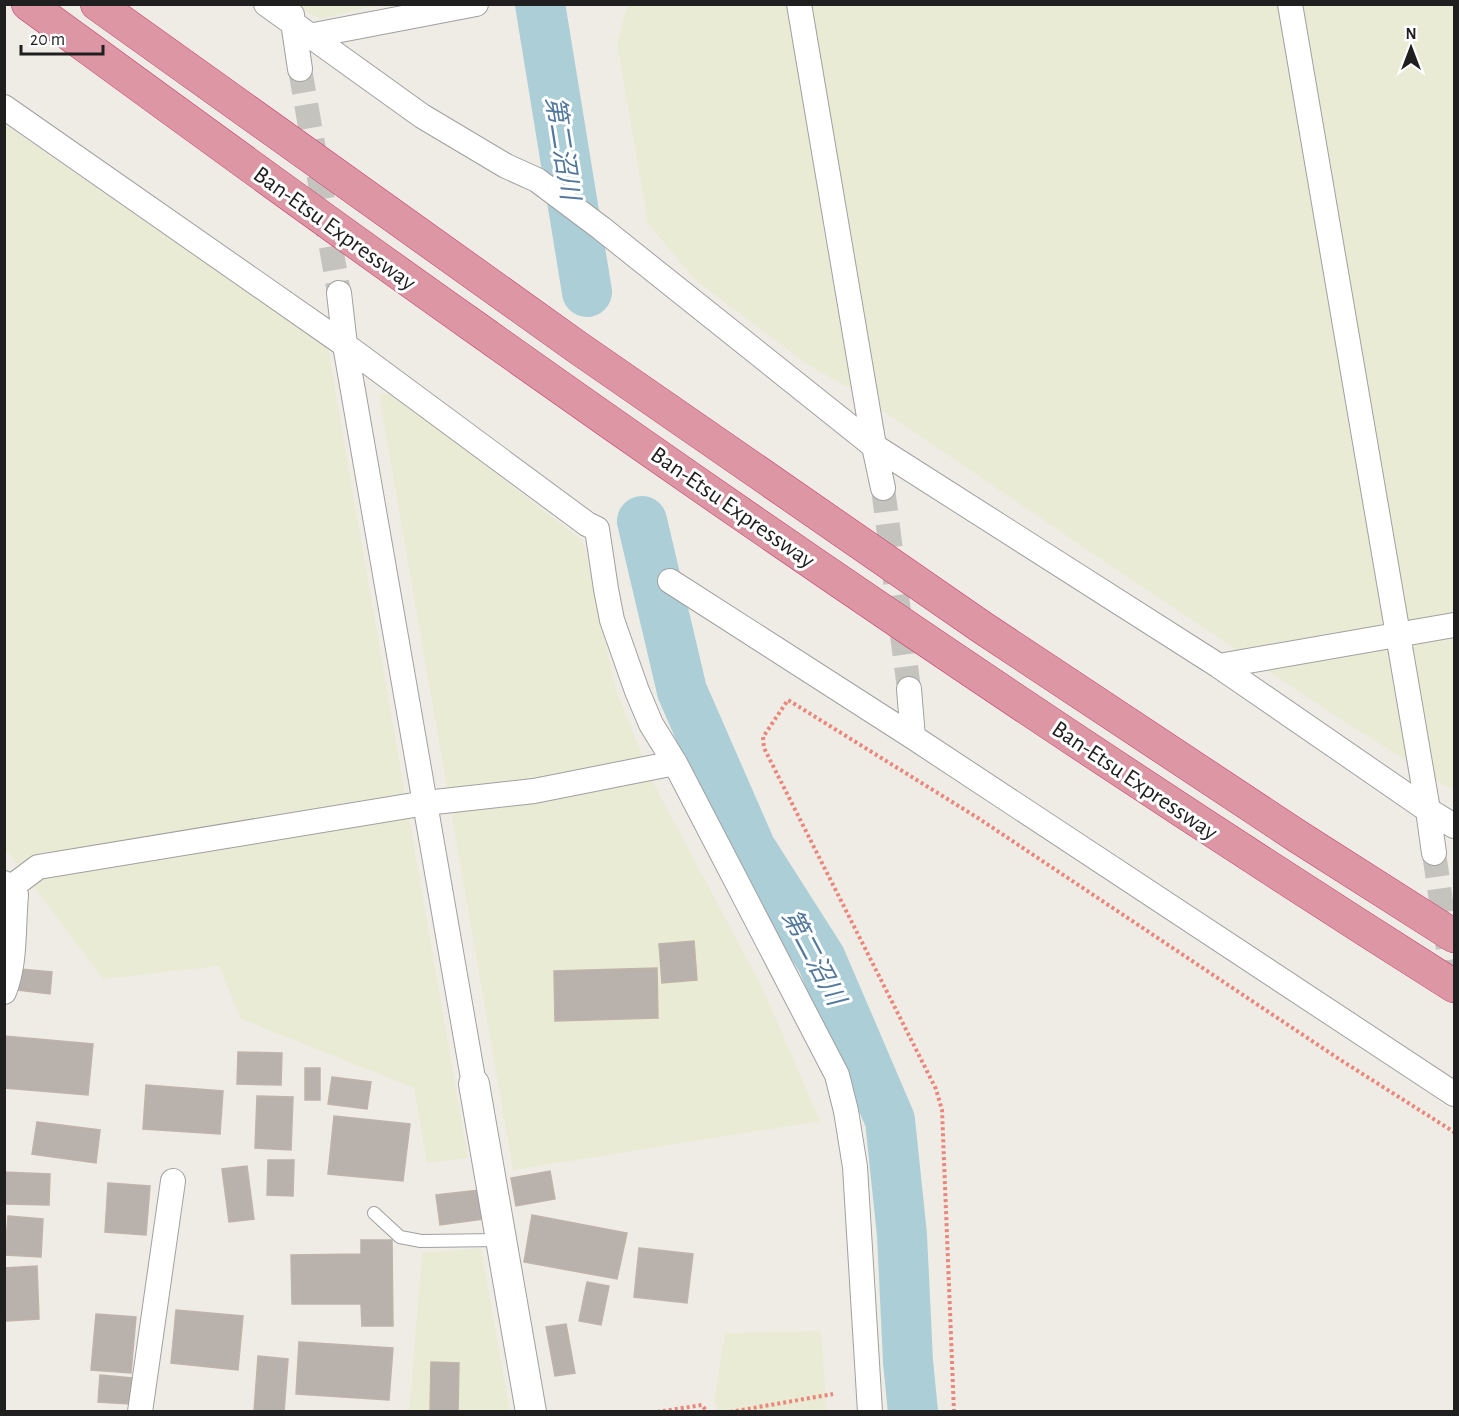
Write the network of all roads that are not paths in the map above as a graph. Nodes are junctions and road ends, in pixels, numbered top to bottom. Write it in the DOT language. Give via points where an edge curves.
graph roads {
  1 [pos="28,4"];
  2 [pos="97,4"];
  3 [pos="266,4"];
  4 [pos="476,4"];
  5 [pos="800,4"];
  6 [pos="1290,4"];
  7 [pos="298,21"];
  8 [pos="300,69"];
  9 [pos="4,107"];
  10 [pos="339,293"];
  11 [pos="345,345"];
  12 [pos="874,447"];
  13 [pos="883,488"];
  14 [pos="670,581"];
  15 [pos="1455,624"];
  16 [pos="1397,635"];
  17 [pos="1219,666"];
  18 [pos="909,689"];
  19 [pos="913,737"];
  20 [pos="675,763"];
  21 [pos="426,803"];
  22 [pos="1428,810"];
  23 [pos="1455,826"];
  24 [pos="1434,853"];
  25 [pos="7,885"];
  26 [pos="1455,936"];
  27 [pos="1455,986"];
  28 [pos="4,992"];
  29 [pos="474,1084"];
  30 [pos="1455,1094"];
  31 [pos="173,1181"];
  32 [pos="374,1213"];
  33 [pos="501,1240"];
  34 [pos="140,1412"];
  35 [pos="531,1412"];
  36 [pos="870,1412"];
  1 -- 27 [label="highway, Ban-Etsu Expressway" via="399,273 949,656"];
  2 -- 26 [label="highway, Ban-Etsu Expressway" via="577,347 973,622"];
  3 -- 7 [label="street"];
  4 -- 7 [label="street"];
  5 -- 12 [label="street"];
  6 -- 16 [label="street"];
  7 -- 8 [label="street"];
  7 -- 12 [label="street" via="422,116 537,180"];
  9 -- 11 [label="street"];
  10 -- 11 [label="street"];
  11 -- 20 [label="street" via="597,529 612,620 651,724"];
  11 -- 21 [label="street"];
  12 -- 13 [label="street"];
  12 -- 17 [label="street"];
  14 -- 19 [label="street"];
  15 -- 16 [label="street"];
  16 -- 17 [label="street"];
  16 -- 22 [label="street"];
  17 -- 22 [label="street"];
  18 -- 19 [label="street"];
  19 -- 30 [label="street"];
  20 -- 21 [label="street" via="534,791"];
  20 -- 36 [label="street" via="837,1075 855,1167"];
  21 -- 25 [label="street" via="38,867"];
  21 -- 29 [label="street"];
  22 -- 23 [label="street"];
  22 -- 24 [label="street"];
  25 -- 28 [label="street" via="16,896"];
  29 -- 33 [label="street"];
  31 -- 34 [label="street"];
  32 -- 33 [label="lane" via="400,1237 421,1241"];
  33 -- 35 [label="street"];
}
